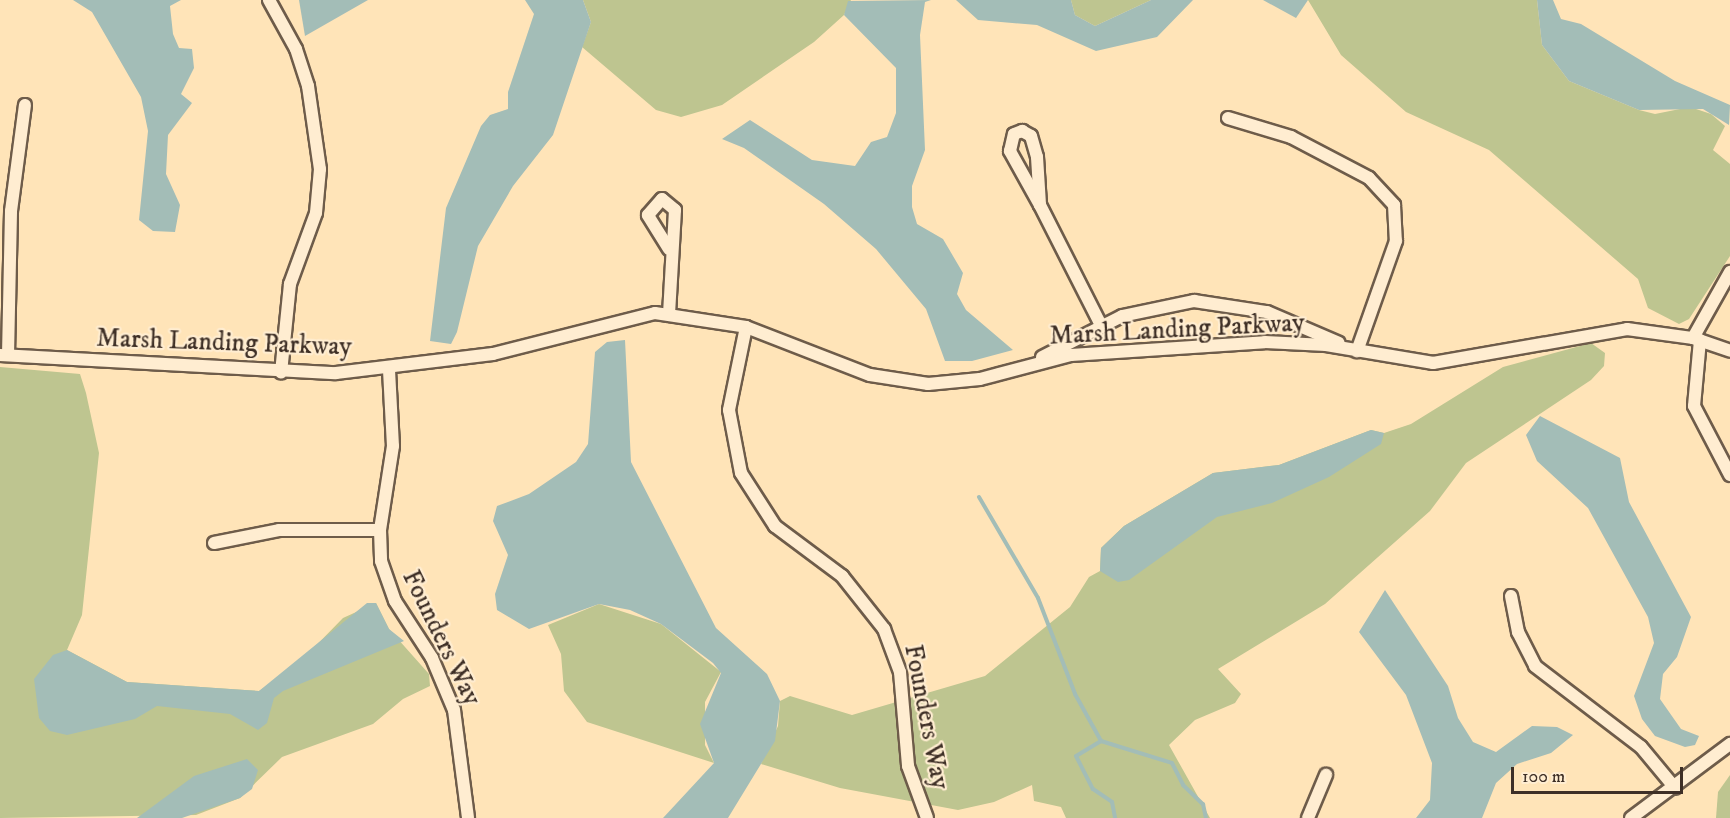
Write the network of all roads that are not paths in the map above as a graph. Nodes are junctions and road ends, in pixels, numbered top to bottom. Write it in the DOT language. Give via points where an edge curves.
graph roads {
  1 [pos="269,0"];
  2 [pos="25,105"];
  3 [pos="1228,118"];
  4 [pos="1040,205"];
  5 [pos="669,249"];
  6 [pos="1730,272"];
  7 [pos="669,313"];
  8 [pos="1101,325"];
  9 [pos="746,327"];
  10 [pos="1696,339"];
  11 [pos="1357,351"];
  12 [pos="1730,351"];
  13 [pos="4,355"];
  14 [pos="1036,361"];
  15 [pos="389,370"];
  16 [pos="281,373"];
  17 [pos="1730,476"];
  18 [pos="380,530"];
  19 [pos="214,543"];
  20 [pos="1511,596"];
  21 [pos="1730,744"];
  22 [pos="1326,775"];
  23 [pos="1675,788"];
  24 [pos="468,818"];
  25 [pos="927,818"];
  26 [pos="1308,818"];
  27 [pos="1631,818"];
  1 -- 16 [label="street" via="296,49 308,86 320,169 316,213 288,295"];
  2 -- 13 [label="street" via="11,211"];
  3 -- 11 [label="street" via="1291,137 1369,178 1394,205 1396,241"];
  4 -- 4 [label="street" via="1031,136 1022,131 1014,134 1010,151"];
  4 -- 8 [label="street"];
  5 -- 7 [label="street"];
  6 -- 10 [label="street"];
  7 -- 9 [label="street, Marsh Landing Parkway"];
  7 -- 15 [label="street, Marsh Landing Parkway" via="627,317 493,354"];
  8 -- 11 [label="street, Marsh Landing Parkway" via="1168,304 1219,302 1267,312"];
  8 -- 14 [label="street, Marsh Landing Parkway"];
  9 -- 14 [label="street, Marsh Landing Parkway" via="844,367 904,382 980,379"];
  9 -- 25 [label="street, Founders Way" via="729,410 741,473 775,526 842,576 884,629 900,672 908,766"];
  10 -- 11 [label="street, Marsh Landing Parkway" via="1628,329 1594,332 1433,363"];
  10 -- 12 [label="street, Marsh Landing Parkway"];
  10 -- 17 [label="street" via="1694,406"];
  11 -- 14 [label="street, Marsh Landing Parkway" via="1265,342"];
  13 -- 16 [label="street, Marsh Landing Parkway"];
  15 -- 16 [label="street, Marsh Landing Parkway"];
  15 -- 18 [label="street, Founders Way" via="393,446"];
  18 -- 19 [label="street" via="279,530"];
  18 -- 24 [label="street, Founders Way" via="387,582 432,658 454,710"];
  20 -- 23 [label="street" via="1518,632 1535,666 1641,747"];
  21 -- 23 [label="street"];
  22 -- 26 [label="street"];
  23 -- 27 [label="street"];
}
